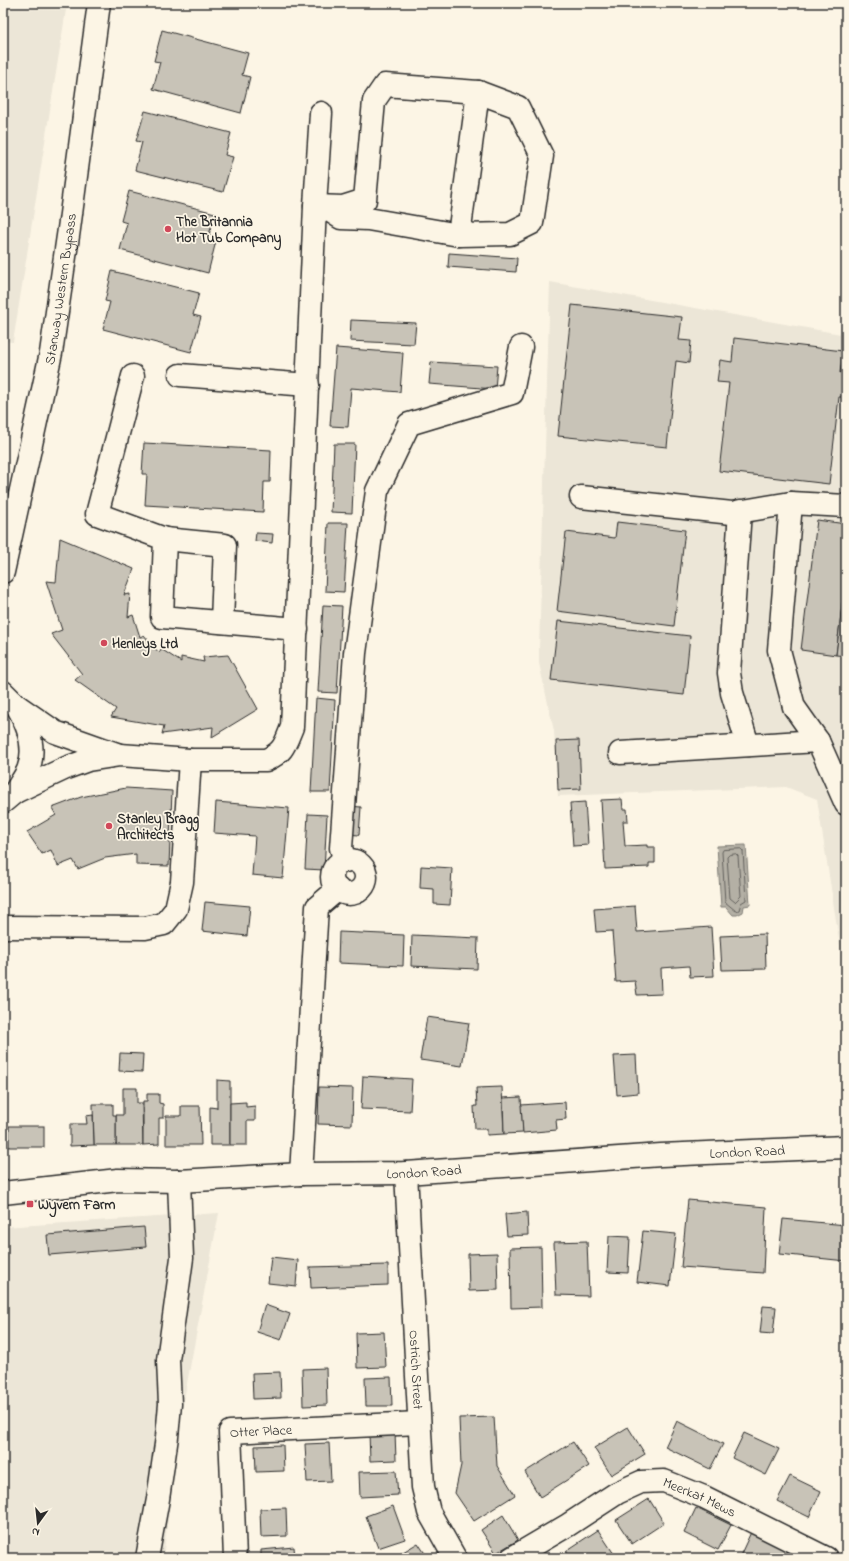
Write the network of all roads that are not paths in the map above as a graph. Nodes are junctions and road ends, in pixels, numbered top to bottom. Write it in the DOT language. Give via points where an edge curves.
graph roads {
  1 [pos="99,3"];
  2 [pos="478,92"];
  3 [pos="321,113"];
  4 [pos="319,206"];
  5 [pos="459,235"];
  6 [pos="521,347"];
  7 [pos="180,375"];
  8 [pos="133,376"];
  9 [pos="308,385"];
  10 [pos="581,497"];
  11 [pos="791,503"];
  12 [pos="846,506"];
  13 [pos="740,511"];
  14 [pos="165,539"];
  15 [pos="3,572"];
  16 [pos="222,622"];
  17 [pos="296,629"];
  18 [pos="7,693"];
  19 [pos="818,741"];
  20 [pos="748,745"];
  21 [pos="620,752"];
  22 [pos="120,755"];
  23 [pos="190,760"];
  24 [pos="9,797"];
  25 [pos="846,804"];
  26 [pos="3,927"];
  27 [pos="846,1147"];
  28 [pos="406,1173"];
  29 [pos="301,1174"];
  30 [pos="179,1181"];
  31 [pos="3,1193"];
  32 [pos="419,1423"];
  33 [pos="147,1558"];
  34 [pos="235,1558"];
  35 [pos="455,1558"];
  36 [pos="512,1558"];
  37 [pos="826,1558"];
  1 -- 15 [label="street, Stanway Western Bypass" via="70,229 50,353"];
  2 -- 4 [label="street" via="385,85 374,101 365,200 342,207"];
  2 -- 5 [label="street"];
  2 -- 5 [label="street" via="518,107 542,156 532,223 510,234"];
  3 -- 4 [label="street"];
  4 -- 5 [label="street" via="341,218 368,219"];
  4 -- 9 [label="street"];
  6 -- 29 [label="street" via="512,393 409,424 377,491 356,653 341,848 346,860 333,872 334,883 338,889 317,907"];
  7 -- 9 [label="street"];
  8 -- 14 [label="street" via="97,514"];
  9 -- 17 [label="street"];
  10 -- 13 [label="street" via="732,513"];
  11 -- 12 [label="street"];
  11 -- 13 [label="street"];
  11 -- 19 [label="street" via="779,650 794,707"];
  13 -- 20 [label="street" via="729,673 732,693"];
  14 -- 16 [label="street" via="225,545"];
  14 -- 16 [label="street" via="162,617"];
  16 -- 17 [label="street"];
  17 -- 23 [label="street" via="292,727 283,749 266,760"];
  18 -- 22 [label="street" via="54,732"];
  18 -- 24 [label="street" via="26,722 31,742 28,769"];
  19 -- 20 [label="street"];
  19 -- 25 [label="street"];
  20 -- 21 [label="street"];
  22 -- 23 [label="street"];
  22 -- 24 [label="street" via="88,760"];
  23 -- 26 [label="street" via="182,882 176,909 164,924 145,928"];
  27 -- 28 [label="street, London Road" via="661,1155"];
  28 -- 29 [label="street, London Road"];
  28 -- 32 [label="street, Ostrich Street"];
  29 -- 30 [label="street, London Road"];
  30 -- 31 [label="street, London Road" via="118,1180"];
  30 -- 33 [label="street" via="182,1258 168,1360 170,1404 158,1498"];
  32 -- 34 [label="street, Otter Place" via="230,1432"];
  32 -- 35 [label="street, Ostrich Street" via="422,1487 429,1512"];
  36 -- 37 [label="street, Meerkat Mews" via="616,1493 641,1482 664,1481 704,1497"];
}
